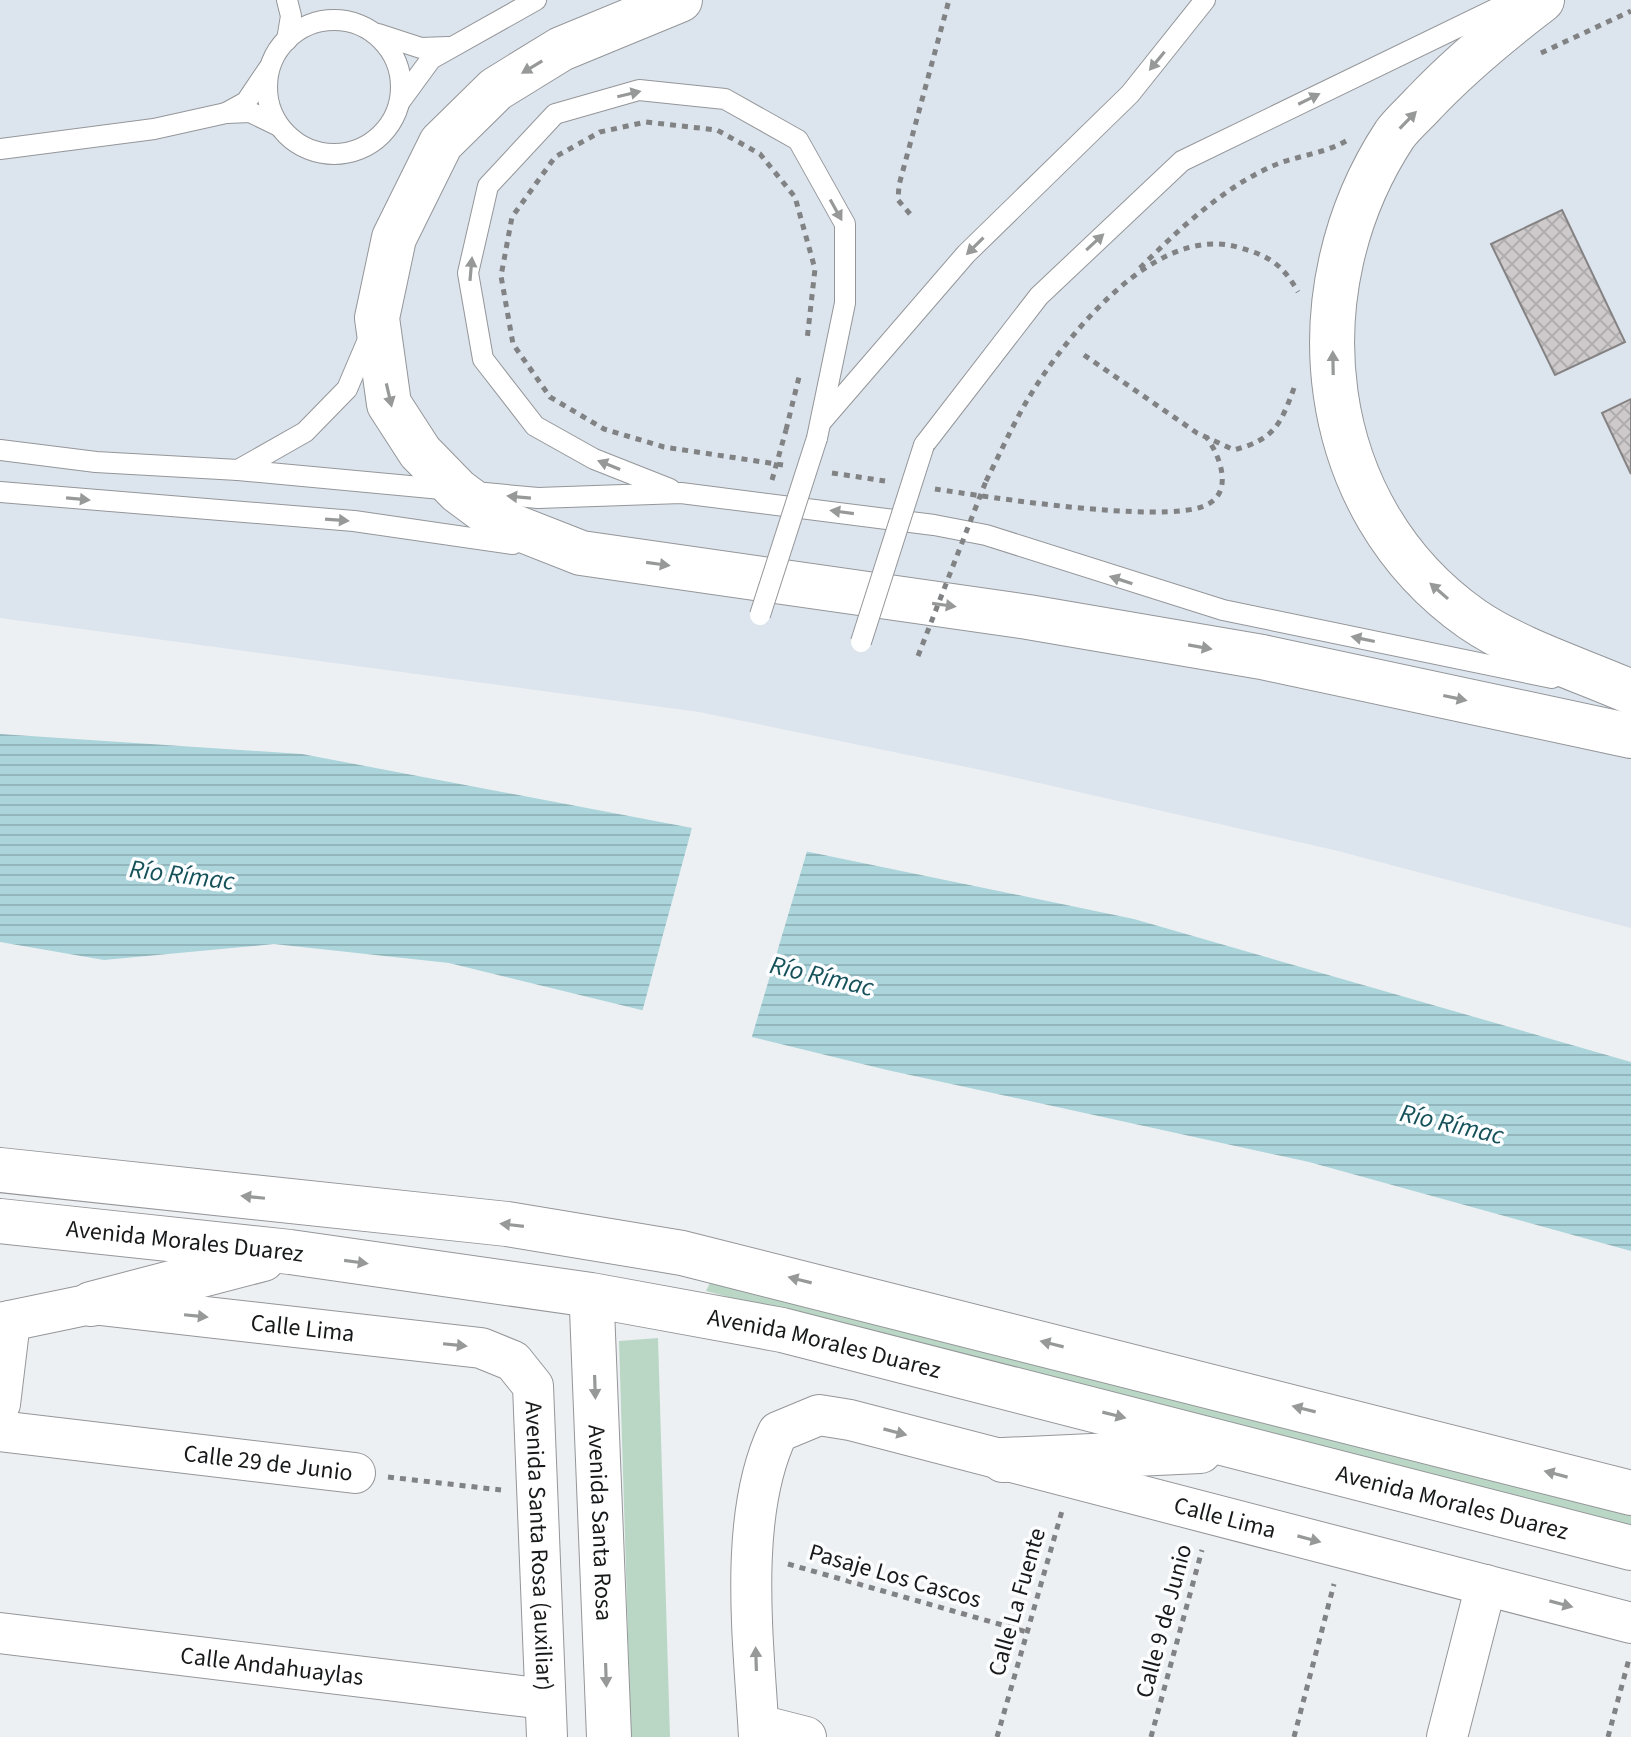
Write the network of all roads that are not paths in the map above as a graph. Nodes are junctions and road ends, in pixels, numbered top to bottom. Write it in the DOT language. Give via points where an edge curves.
graph roads {
  1 [pos="287,0"];
  2 [pos="536,0"];
  3 [pos="680,0"];
  4 [pos="1205,0"];
  5 [pos="1514,0"];
  6 [pos="1542,0"];
  7 [pos="313,24"];
  8 [pos="362,27"];
  9 [pos="287,40"];
  10 [pos="452,47"];
  11 [pos="271,65"];
  12 [pos="399,102"];
  13 [pos="226,113"];
  14 [pos="279,126"];
  15 [pos="0,149"];
  16 [pos="377,318"];
  17 [pos="818,430"];
  18 [pos="0,450"];
  19 [pos="238,470"];
  20 [pos="458,491"];
  21 [pos="0,492"];
  22 [pos="681,493"];
  23 [pos="581,553"];
  24 [pos="760,615"];
  25 [pos="861,642"];
  26 [pos="1631,694"];
  27 [pos="1631,736"];
  28 [pos="0,1170"];
  29 [pos="0,1221"];
  30 [pos="290,1252"];
  31 [pos="91,1304"];
  32 [pos="592,1309"];
  33 [pos="5,1322"];
  34 [pos="513,1361"];
  35 [pos="0,1404"];
  36 [pos="0,1431"];
  37 [pos="1249,1449"];
  38 [pos="1003,1460"];
  39 [pos="355,1473"];
  40 [pos="1631,1493"];
  41 [pos="1631,1548"];
  42 [pos="1486,1585"];
  43 [pos="1631,1623"];
  44 [pos="0,1633"];
  45 [pos="546,1718"];
  46 [pos="759,1731"];
  47 [pos="609,1737"];
  48 [pos="806,1737"];
  49 [pos="1447,1737"];
  1 -- 7 [label="lane" via="296,15"];
  1 -- 9 [label="lane"];
  2 -- 10 [label="lane"];
  3 -- 16 [label="main road, one-way" via="561,49 496,89 441,143 394,238"];
  4 -- 17 [label="lane, one-way" via="1130,94 966,254"];
  25 -- 5 [label="lane, one-way, bridge" via="924,445 1039,296 1182,161"];
  26 -- 6 [label="main road, one-way" via="1473,620 1406,560 1358,480 1334,397 1334,306 1349,227 1371,177 1397,132 1460,66"];
  7 -- 8 [label="lane" via="338,21"];
  7 -- 9 [label="lane"];
  8 -- 10 [label="lane" via="399,44"];
  8 -- 12 [label="lane" via="394,58 401,80"];
  9 -- 11 [label="lane"];
  10 -- 12 [label="lane" via="431,59"];
  11 -- 13 [label="lane" via="246,102"];
  11 -- 14 [label="lane" via="267,97"];
  12 -- 14 [label="lane" via="377,139 358,150 314,152"];
  13 -- 14 [label="lane" via="250,112"];
  13 -- 15 [label="lane" via="154,129"];
  16 -- 19 [label="lane" via="347,389 305,432"];
  16 -- 20 [label="main road, one-way" via="389,404 420,452"];
  22 -- 17 [label="lane, one-way" via="594,459 535,426 483,359 468,273 488,186 555,114 639,90 725,99 798,140 845,224 845,303"];
  17 -- 24 [label="lane, bridge"];
  18 -- 19 [label="lane"];
  19 -- 20 [label="lane"];
  22 -- 20 [label="lane, one-way" via="538,498"];
  20 -- 23 [label="main road" via="497,520"];
  21 -- 23 [label="lane, one-way" via="354,521"];
  26 -- 22 [label="lane, one-way" via="1223,610 986,535"];
  23 -- 27 [label="main road, one-way" via="1028,617 1262,657"];
  40 -- 28 [label="main road, one-way" via="682,1253 507,1224"];
  29 -- 30 [label="main road, Avenida Morales Duarez"];
  30 -- 31 [label="main road"];
  30 -- 37 [label="main road, Avenida Morales Duarez, one-way" via="591,1295 782,1330"];
  31 -- 33 [label="street"];
  31 -- 34 [label="street, Calle Lima, one-way" via="481,1348"];
  32 -- 47 [label="main road, Avenida Santa Rosa, one-way"];
  33 -- 35 [label="street"];
  34 -- 45 [label="street, Avenida Santa Rosa (auxiliar)" via="533,1386"];
  36 -- 39 [label="street, Calle 29 de Junio"];
  37 -- 38 [label="main road"];
  37 -- 41 [label="main road, Avenida Morales Duarez"];
  38 -- 42 [label="street, Calle Lima, one-way"];
  46 -- 38 [label="street, Calle Lima, one-way" via="752,1554 762,1475 778,1432 819,1415"];
  42 -- 43 [label="street, Calle Lima, one-way"];
  42 -- 49 [label="street"];
  44 -- 45 [label="street, Calle Andahuaylas"];
  46 -- 48 [label="street"];
}
